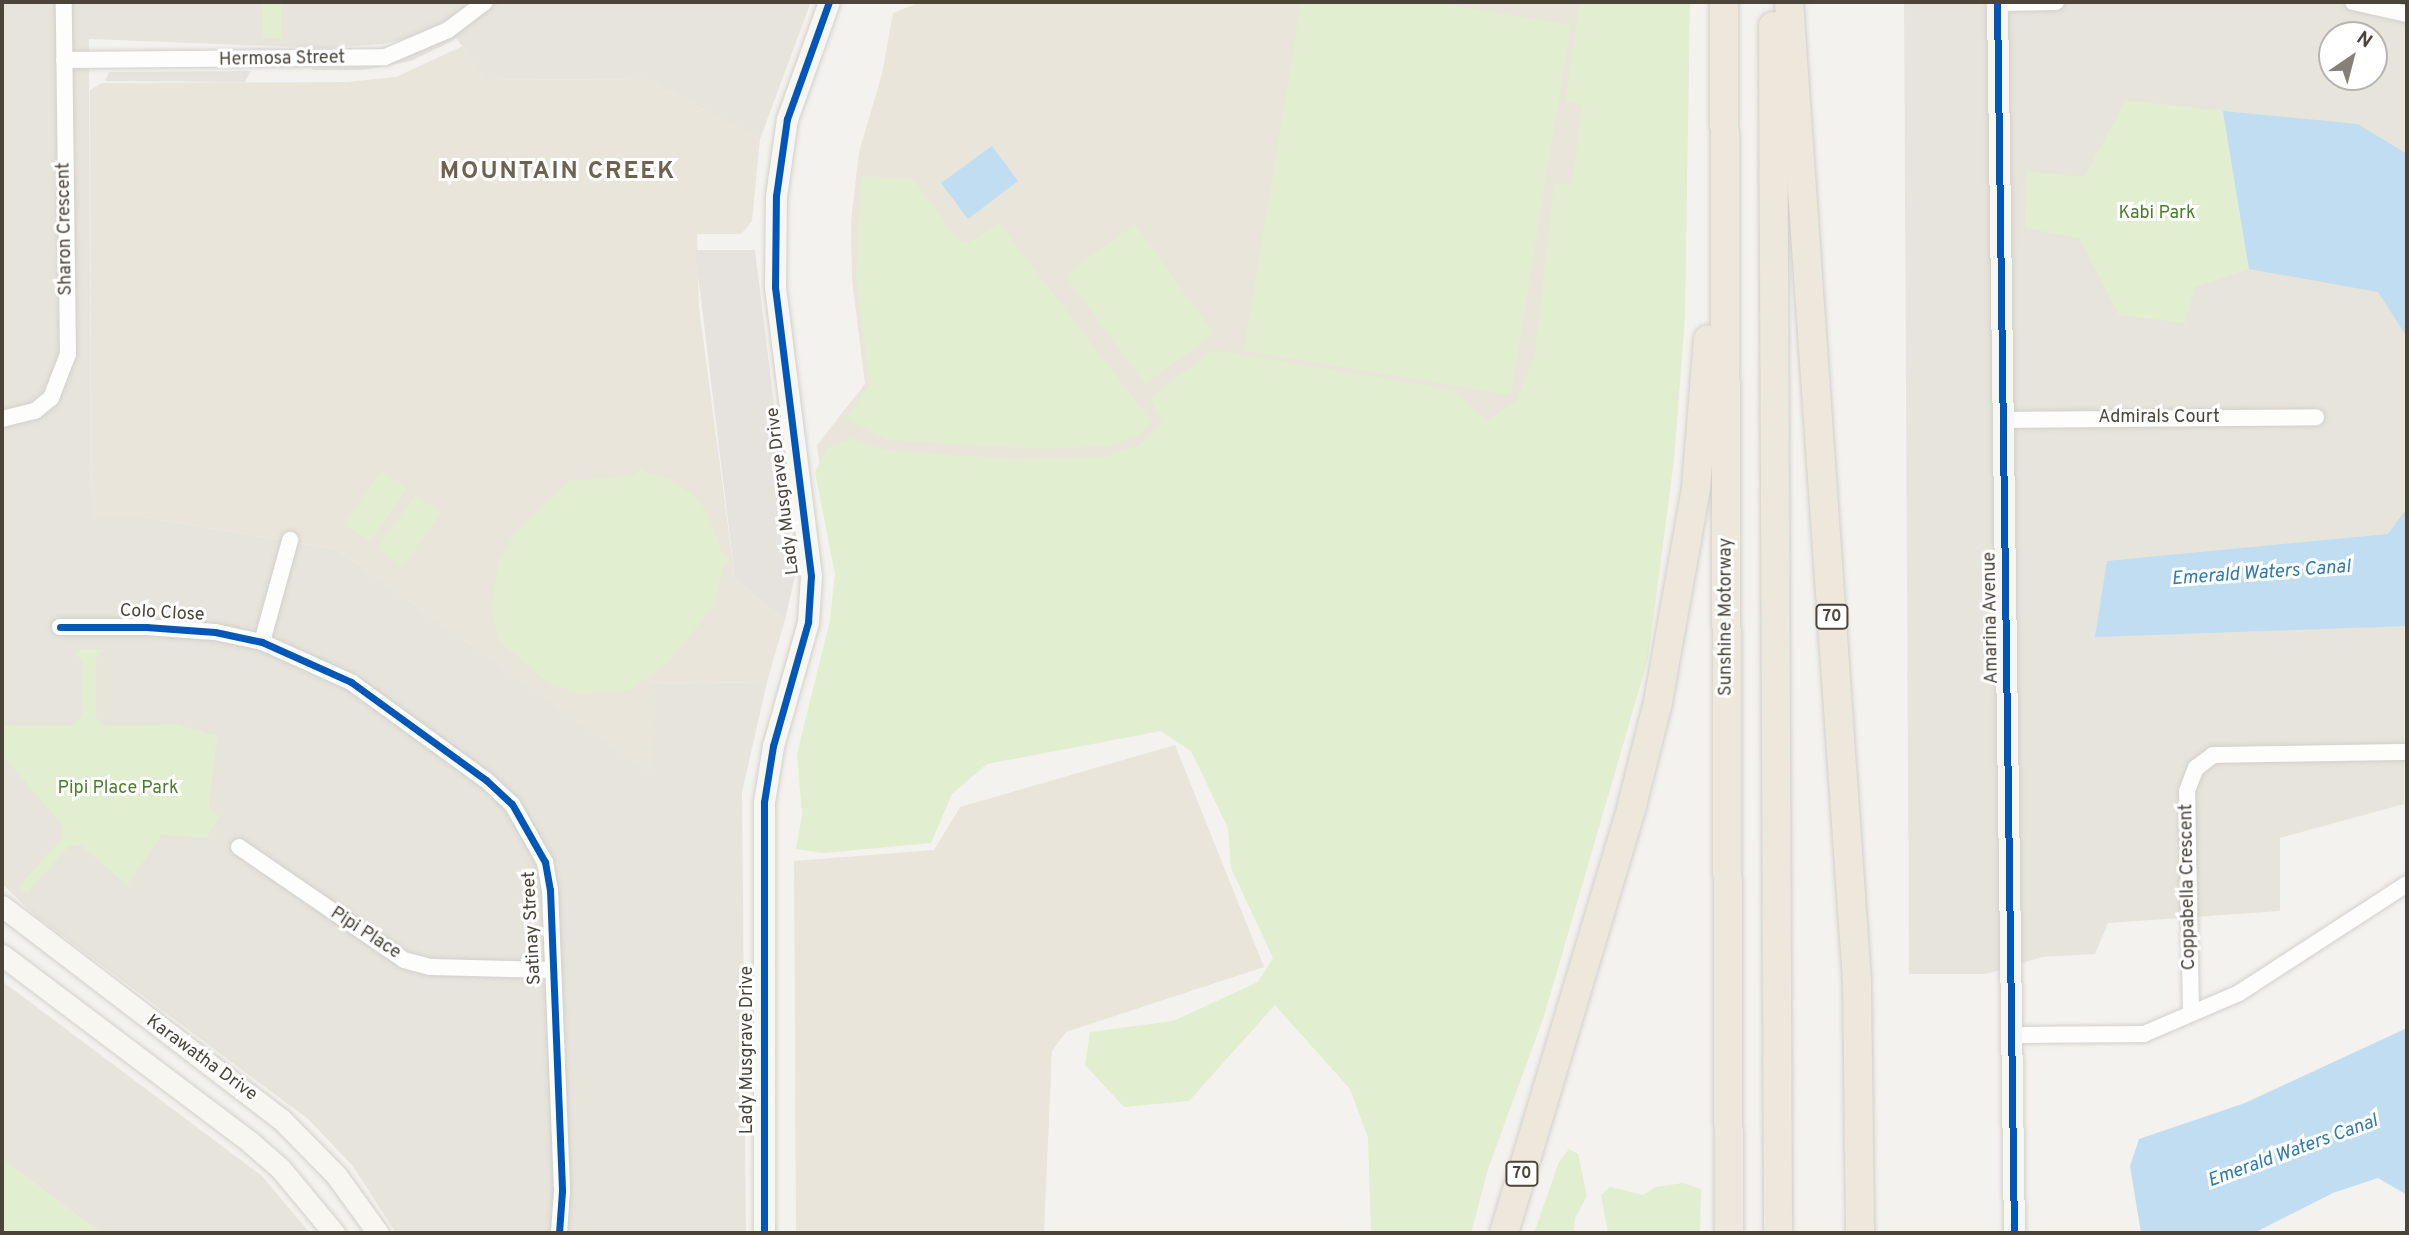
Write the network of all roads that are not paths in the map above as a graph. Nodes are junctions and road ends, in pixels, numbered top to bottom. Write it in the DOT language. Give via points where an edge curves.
graph roads {
  1 [pos="64,2"];
  2 [pos="485,2"];
  3 [pos="829,2"];
  4 [pos="1724,2"];
  5 [pos="1773,2"];
  6 [pos="1789,2"];
  7 [pos="2056,2"];
  8 [pos="2353,2"];
  9 [pos="1997,3"];
  10 [pos="2407,14"];
  11 [pos="64,60"];
  12 [pos="1725,255"];
  13 [pos="2316,417"];
  14 [pos="2,419"];
  15 [pos="2003,420"];
  16 [pos="290,540"];
  17 [pos="60,627"];
  18 [pos="262,642"];
  19 [pos="2407,752"];
  20 [pos="239,847"];
  21 [pos="2407,884"];
  22 [pos="2,906"];
  23 [pos="2,946"];
  24 [pos="2,955"];
  25 [pos="20,970"];
  26 [pos="551,970"];
  27 [pos="2192,1013"];
  28 [pos="2012,1035"];
  29 [pos="334,1233"];
  30 [pos="378,1233"];
  31 [pos="559,1233"];
  32 [pos="764,1233"];
  33 [pos="1504,1233"];
  34 [pos="1729,1233"];
  35 [pos="1779,1233"];
  36 [pos="1860,1233"];
  37 [pos="2014,1233"];
  1 -- 11 [label="street, Sharon Crescent"];
  2 -- 11 [label="street, Hermosa Street" via="448,30 385,57"];
  3 -- 32 [label="street, Lady Musgrave Drive" via="787,119 776,196 775,287 811,576 808,622 773,746 765,802"];
  4 -- 12 [label="highway, Sunshine Motorway / 70"];
  5 -- 35 [label="highway"];
  6 -- 36 [label="highway, 70" via="1857,982"];
  7 -- 9 [label="street"];
  8 -- 10 [label="street"];
  9 -- 15 [label="street, Amarina Avenue"];
  11 -- 14 [label="street, Sharon Crescent" via="68,354 51,398 35,411"];
  12 -- 33 [label="highway, 70" via="1712,283 1696,488 1658,702"];
  12 -- 34 [label="highway, Sunshine Motorway"];
  13 -- 15 [label="street, Admirals Court"];
  15 -- 28 [label="street, Amarina Avenue"];
  16 -- 18 [label="street"];
  17 -- 18 [label="street, Colo Close" via="215,632"];
  18 -- 26 [label="street, Satinay Street" via="351,682 512,804 545,862"];
  19 -- 27 [label="street, Coppabella Crescent" via="2213,755 2196,768 2187,792"];
  20 -- 26 [label="street, Pipi Place" via="404,960 430,967"];
  21 -- 27 [label="street" via="2239,993"];
  22 -- 30 [label="street, Karawatha Drive" via="281,1119 336,1175"];
  23 -- 25 [label="street"];
  24 -- 25 [label="street, Karawatha Drive"];
  25 -- 29 [label="street, Karawatha Drive" via="250,1142 280,1168"];
  26 -- 31 [label="street, Satinay Street" via="562,1191"];
  27 -- 28 [label="street" via="2144,1034"];
  28 -- 37 [label="street, Amarina Avenue"];
}
